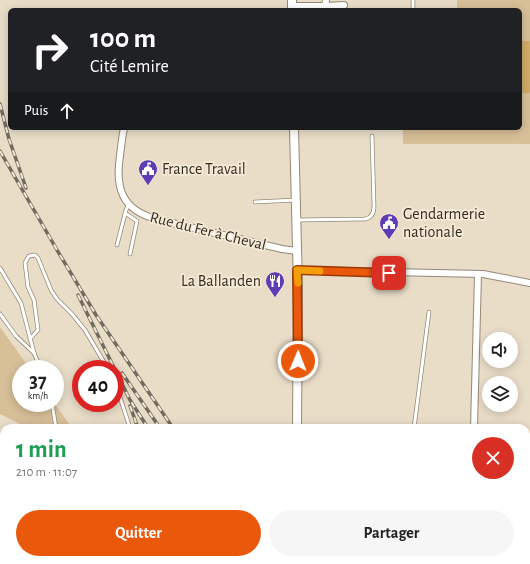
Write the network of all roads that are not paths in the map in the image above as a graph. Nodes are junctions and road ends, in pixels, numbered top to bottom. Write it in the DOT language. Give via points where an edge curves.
graph roads {
  1 [pos="326,3"];
  2 [pos="292,5"];
  3 [pos="344,6"];
  4 [pos="124,130"];
  5 [pos="294,130"];
  6 [pos="372,136"];
  7 [pos="296,200"];
  8 [pos="254,202"];
  9 [pos="129,204"];
  10 [pos="125,213"];
  11 [pos="296,220"];
  12 [pos="118,245"];
  13 [pos="297,251"];
  14 [pos="130,254"];
  15 [pos="0,268"];
  16 [pos="297,270"];
  17 [pos="478,274"];
  18 [pos="530,283"];
  19 [pos="430,312"];
  20 [pos="0,314"];
  21 [pos="30,339"];
  22 [pos="34,353"];
  23 [pos="37,360"];
  24 [pos="103,360"];
  25 [pos="124,410"];
  26 [pos="53,412"];
  27 [pos="55,424"];
  28 [pos="129,424"];
  29 [pos="296,424"];
  30 [pos="415,424"];
  31 [pos="474,424"];
  1 -- 2 [label="street"];
  1 -- 3 [label="street"];
  4 -- 9 [label="street, Rue du Fer à Cheval" via="118,177 122,193"];
  5 -- 7 [label="street"];
  6 -- 11 [label="lane" via="374,212 371,216 365,219"];
  7 -- 8 [label="lane"];
  7 -- 11 [label="street"];
  9 -- 10 [label="lane"];
  9 -- 13 [label="street, Rue du Fer à Cheval" via="138,212 156,219"];
  10 -- 12 [label="lane"];
  10 -- 14 [label="lane" via="137,222"];
  11 -- 13 [label="street"];
  13 -- 16 [label="street"];
  15 -- 21 [label="lane" via="21,303"];
  16 -- 17 [label="street"];
  16 -- 29 [label="street"];
  17 -- 18 [label="street"];
  17 -- 31 [label="street"];
  19 -- 30 [label="lane"];
  20 -- 22 [label="lane" via="16,336"];
  21 -- 22 [label="lane"];
  21 -- 24 [label="lane" via="38,330 25,263 29,256 35,255 51,290 85,330"];
  22 -- 23 [label="lane"];
  25 -- 28 [label="lane"];
  26 -- 27 [label="lane"];
}
